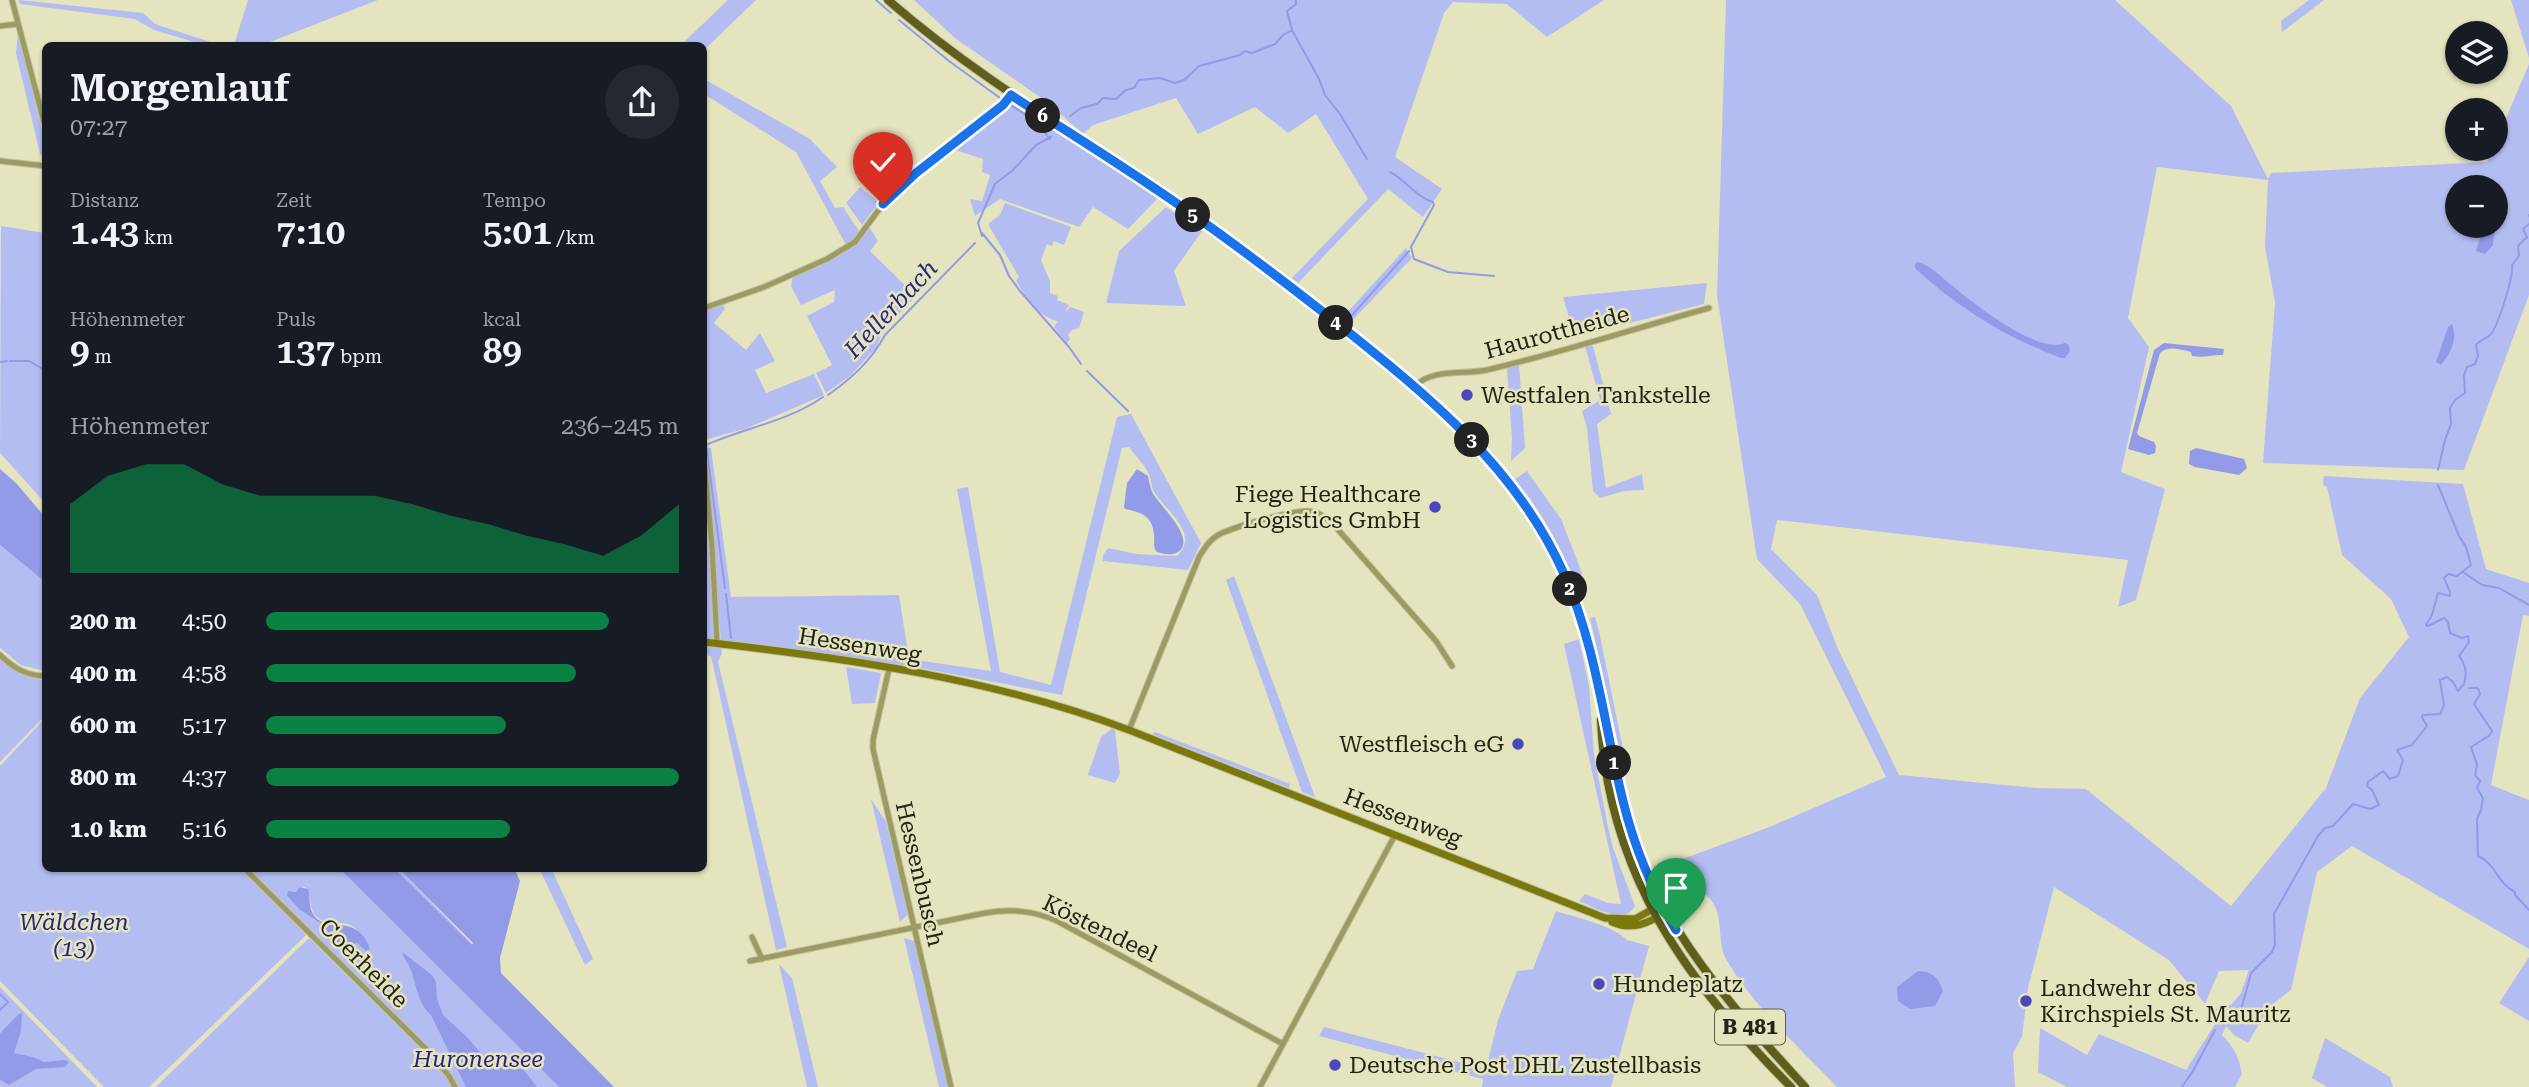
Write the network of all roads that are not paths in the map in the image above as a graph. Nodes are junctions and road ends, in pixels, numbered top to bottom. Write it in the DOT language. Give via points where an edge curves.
graph roads {
  1 [pos="12,0"];
  2 [pos="888,0"];
  3 [pos="18,24"];
  4 [pos="0,26"];
  5 [pos="1011,95"];
  6 [pos="42,115"];
  7 [pos="0,161"];
  8 [pos="42,166"];
  9 [pos="707,307"];
  10 [pos="1709,308"];
  11 [pos="1415,386"];
  12 [pos="707,491"];
  13 [pos="707,642"];
  14 [pos="717,644"];
  15 [pos="0,655"];
  16 [pos="1452,666"];
  17 [pos="888,669"];
  18 [pos="42,676"];
  19 [pos="1600,696"];
  20 [pos="1129,730"];
  21 [pos="1395,835"];
  22 [pos="248,872"];
  23 [pos="1664,908"];
  24 [pos="1652,910"];
  25 [pos="1605,918"];
  26 [pos="1656,919"];
  27 [pos="916,929"];
  28 [pos="752,937"];
  29 [pos="762,959"];
  30 [pos="750,961"];
  31 [pos="1283,1044"];
  32 [pos="455,1087"];
  33 [pos="951,1087"];
  34 [pos="1260,1087"];
  35 [pos="1791,1087"];
  36 [pos="1805,1087"];
  1 -- 3 [label="street"];
  2 -- 5 [label="main road, B 481"];
  3 -- 4 [label="street"];
  3 -- 6 [label="street"];
  5 -- 9 [label="street" via="883,204 855,242 764,287"];
  5 -- 11 [label="main road, B 481" via="1178,204"];
  7 -- 8 [label="street"];
  10 -- 11 [label="street, Haurottheide" via="1484,371 1433,376"];
  11 -- 19 [label="main road, B 481" via="1496,466 1541,529 1578,608"];
  12 -- 14 [label="street"];
  13 -- 14 [label="street, Hessenweg"];
  14 -- 17 [label="street, Hessenweg"];
  15 -- 18 [label="street" via="13,668"];
  16 -- 20 [label="street" via="1436,641 1333,524 1308,510 1285,514 1222,533 1199,556"];
  17 -- 20 [label="street, Hessenweg" via="1026,695"];
  17 -- 27 [label="street, Hessenbusch" via="873,749"];
  19 -- 23 [label="main road, B 481" via="1632,833"];
  19 -- 24 [label="main road, B 481" via="1610,799 1628,857"];
  20 -- 21 [label="street, Hessenweg"];
  21 -- 25 [label="street, Hessenweg"];
  21 -- 31 [label="street"];
  22 -- 32 [label="street, Coerheide" via="432,1054"];
  23 -- 24 [label="street, Hessenweg"];
  23 -- 26 [label="street"];
  23 -- 36 [label="main road, B 481" via="1716,986"];
  24 -- 25 [label="street, Hessenweg" via="1632,920"];
  24 -- 26 [label="main road, B 481"];
  25 -- 26 [label="street" via="1632,926"];
  26 -- 35 [label="main road, B 481" via="1705,992"];
  27 -- 29 [label="street, Köstendeel"];
  27 -- 31 [label="street, Köstendeel" via="1004,910 1037,913"];
  27 -- 33 [label="street, Hessenbusch"];
  28 -- 29 [label="street"];
  29 -- 30 [label="street, Köstendeel"];
  31 -- 34 [label="street"];
}
